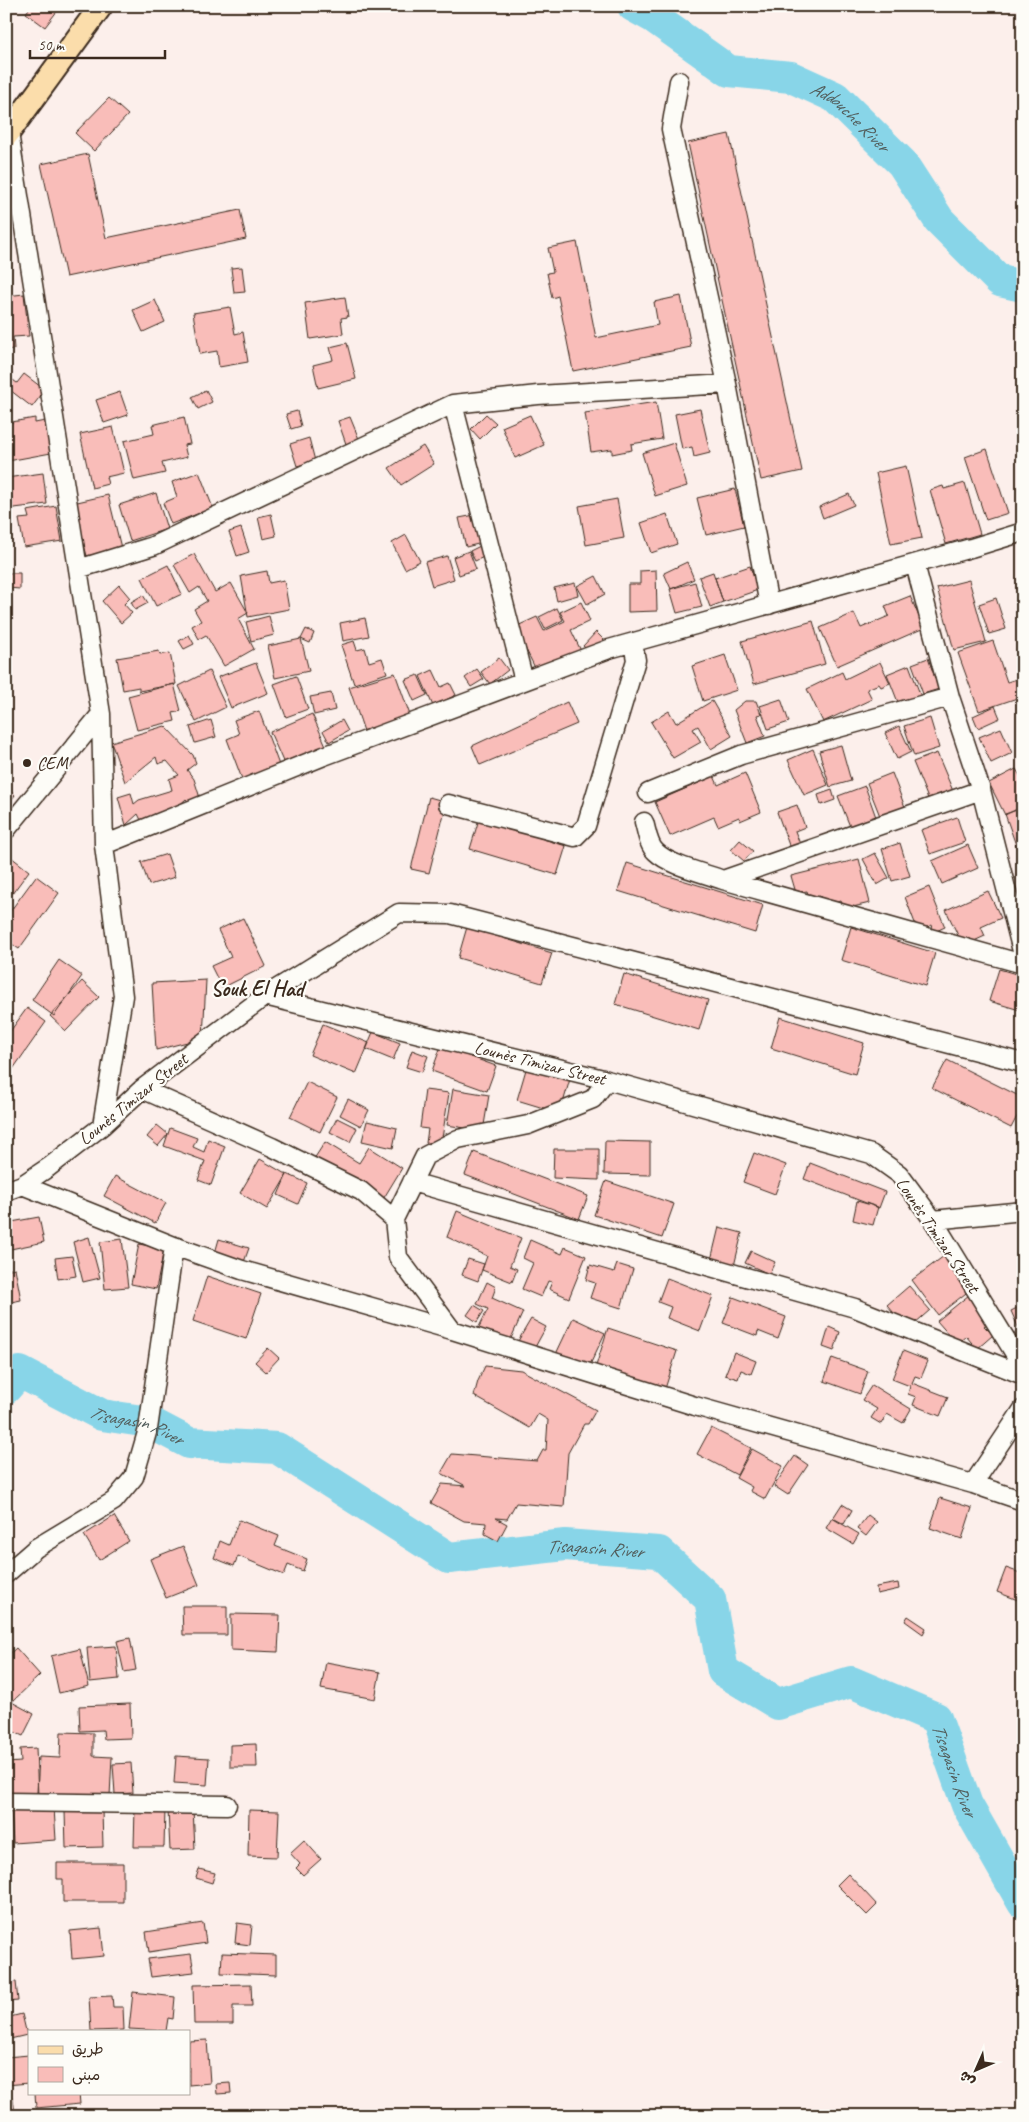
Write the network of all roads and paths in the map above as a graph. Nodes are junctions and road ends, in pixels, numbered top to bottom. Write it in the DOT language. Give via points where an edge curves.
graph roads {
  1 [pos="101,6"];
  2 [pos="679,81"];
  3 [pos="8,134"];
  4 [pos="727,384"];
  5 [pos="453,404"];
  6 [pos="1023,532"];
  7 [pos="915,564"];
  8 [pos="78,569"];
  9 [pos="769,605"];
  10 [pos="633,643"];
  11 [pos="524,681"];
  12 [pos="950,696"];
  13 [pos="101,714"];
  14 [pos="981,790"];
  15 [pos="648,793"];
  16 [pos="448,804"];
  17 [pos="644,822"];
  18 [pos="6,830"];
  19 [pos="104,845"];
  20 [pos="723,880"];
  21 [pos="1023,955"];
  22 [pos="1023,964"];
  23 [pos="265,996"];
  24 [pos="1023,1064"];
  25 [pos="607,1080"];
  26 [pos="142,1089"];
  27 [pos="102,1126"];
  28 [pos="412,1182"];
  29 [pos="14,1188"];
  30 [pos="1023,1211"];
  31 [pos="394,1219"];
  32 [pos="933,1220"];
  33 [pos="174,1246"];
  34 [pos="452,1330"];
  35 [pos="1023,1367"];
  36 [pos="1023,1375"];
  37 [pos="1023,1409"];
  38 [pos="973,1484"];
  39 [pos="1023,1501"];
  40 [pos="6,1574"];
  41 [pos="6,1802"];
  42 [pos="227,1805"];
  1 -- 3 [label="main road"];
  2 -- 4 [label="street" via="671,129"];
  3 -- 8 [label="street"];
  4 -- 5 [label="street" via="538,395"];
  4 -- 9 [label="street"];
  5 -- 8 [label="street" via="153,546"];
  5 -- 11 [label="street"];
  6 -- 7 [label="street"];
  7 -- 9 [label="street"];
  7 -- 12 [label="street"];
  8 -- 13 [label="street"];
  9 -- 10 [label="street"];
  10 -- 11 [label="street"];
  10 -- 16 [label="street" via="636,660 586,826 575,837"];
  11 -- 19 [label="street" via="324,756"];
  12 -- 14 [label="street"];
  12 -- 15 [label="street" via="741,755"];
  13 -- 18 [label="street"];
  13 -- 19 [label="street"];
  14 -- 20 [label="street"];
  14 -- 21 [label="street"];
  17 -- 20 [label="street" via="655,852"];
  19 -- 27 [label="street" via="123,996"];
  20 -- 22 [label="street"];
  23 -- 24 [label="street" via="399,913 450,914"];
  23 -- 25 [label="street, Lounès Timizar Street"];
  23 -- 26 [label="street, Lounès Timizar Street"];
  25 -- 28 [label="street" via="593,1099 528,1125 458,1139 425,1156"];
  25 -- 32 [label="street, Lounès Timizar Street" via="871,1154 899,1174"];
  26 -- 27 [label="street, Lounès Timizar Street"];
  26 -- 31 [label="street" via="272,1147 361,1192"];
  27 -- 29 [label="street, Lounès Timizar Street" via="49,1167"];
  28 -- 31 [label="street"];
  28 -- 36 [label="street" via="855,1308"];
  29 -- 33 [label="street"];
  30 -- 32 [label="street"];
  31 -- 34 [label="street" via="398,1257"];
  32 -- 35 [label="street, Lounès Timizar Street"];
  33 -- 34 [label="street" via="242,1270"];
  33 -- 40 [label="street" via="148,1429 134,1477 114,1501 36,1548"];
  34 -- 38 [label="street" via="695,1406"];
  37 -- 38 [label="street"];
  38 -- 39 [label="street"];
  41 -- 42 [label="street"];
}
